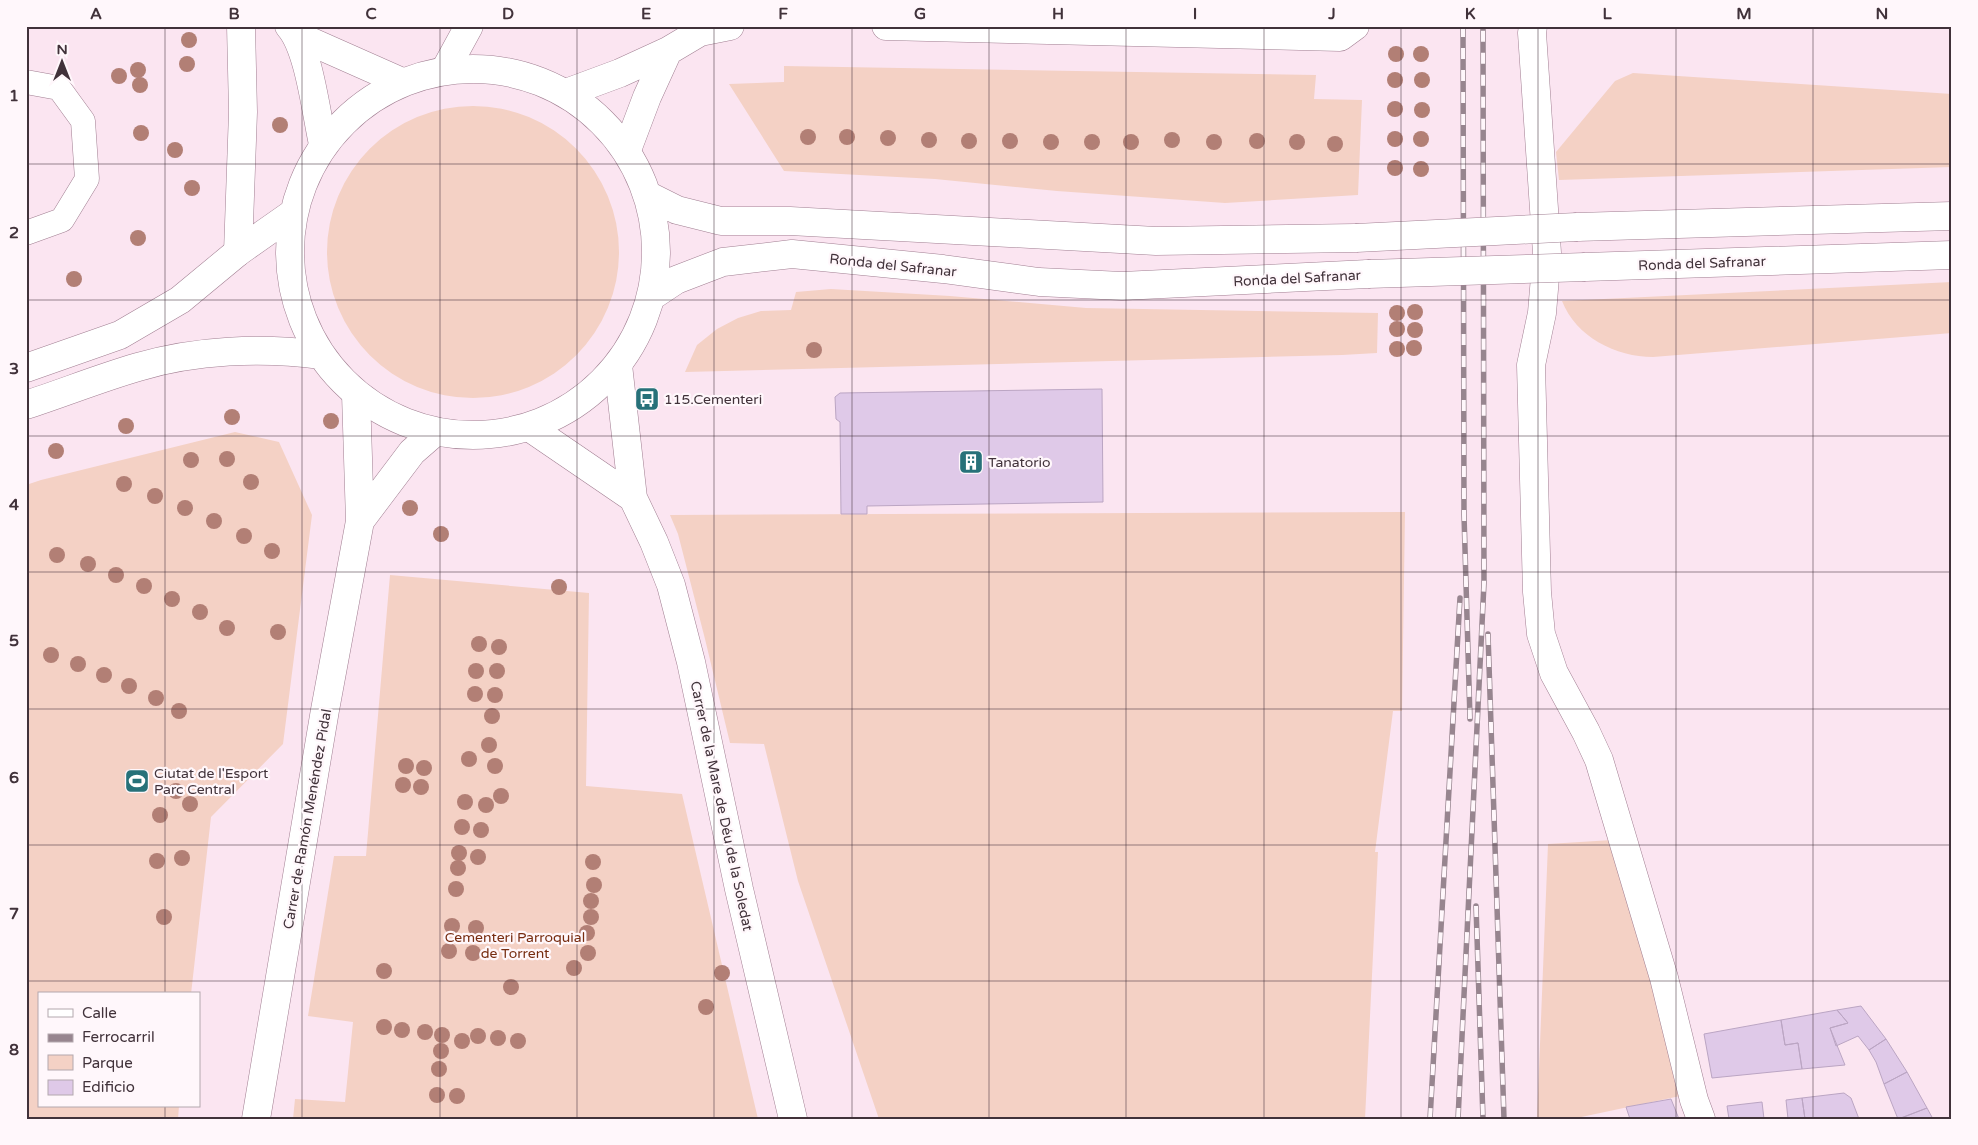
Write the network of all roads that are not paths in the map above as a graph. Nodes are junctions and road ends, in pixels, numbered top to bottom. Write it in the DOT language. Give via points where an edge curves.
graph roads {
  1 [pos="241,26"];
  2 [pos="469,26"];
  3 [pos="730,26"];
  4 [pos="886,26"];
  5 [pos="1533,26"];
  6 [pos="1015,28"];
  7 [pos="293,30"];
  8 [pos="1347,31"];
  9 [pos="668,51"];
  10 [pos="445,70"];
  11 [pos="26,82"];
  12 [pos="402,82"];
  13 [pos="566,93"];
  14 [pos="323,144"];
  15 [pos="627,150"];
  16 [pos="649,196"];
  17 [pos="292,214"];
  18 [pos="1952,216"];
  19 [pos="26,233"];
  20 [pos="238,252"];
  21 [pos="1952,256"];
  22 [pos="652,296"];
  23 [pos="320,355"];
  24 [pos="618,365"];
  25 [pos="26,368"];
  26 [pos="356,394"];
  27 [pos="26,406"];
  28 [pos="529,427"];
  29 [pos="435,432"];
  30 [pos="633,498"];
  31 [pos="360,521"];
  32 [pos="256,1119"];
  33 [pos="793,1119"];
  34 [pos="1701,1119"];
  1 -- 20 [label="street" via="243,112"];
  2 -- 10 [label="street"];
  3 -- 9 [label="street" via="700,32"];
  4 -- 6 [label="street"];
  5 -- 34 [label="street" via="1547,254 1542,313 1531,364 1541,634 1554,673 1599,760 1664,978"];
  6 -- 8 [label="street"];
  7 -- 12 [label="street"];
  7 -- 14 [label="street" via="308,72"];
  9 -- 13 [label="street"];
  9 -- 15 [label="street"];
  10 -- 12 [label="street"];
  10 -- 13 [label="street" via="486,68 538,80"];
  11 -- 19 [label="lane" via="59,88 83,121 87,179 62,220"];
  12 -- 14 [label="street" via="364,103"];
  13 -- 15 [label="street" via="602,120"];
  14 -- 17 [label="street" via="306,174"];
  15 -- 16 [label="street"];
  16 -- 18 [label="street, bridge" via="677,210 721,221 790,221 1156,241 1356,238 1577,227"];
  16 -- 22 [label="street" via="657,247"];
  17 -- 20 [label="street"];
  17 -- 23 [label="street" via="288,258 298,310"];
  20 -- 25 [label="street" via="180,300 120,335"];
  21 -- 22 [label="street, Ronda del Safranar, bridge" via="1585,266 1122,286 1039,282 792,254 723,262 676,280"];
  22 -- 24 [label="street" via="638,332"];
  23 -- 26 [label="street"];
  23 -- 27 [label="street" via="291,351 208,353 139,366"];
  24 -- 28 [label="street" via="580,401"];
  24 -- 30 [label="street, Carrer de la Mare de Déu de la Soledat"];
  26 -- 29 [label="street" via="395,418"];
  26 -- 31 [label="street, Carrer de Ramón Menéndez Pidal"];
  28 -- 29 [label="street" via="481,435"];
  28 -- 30 [label="street"];
  29 -- 31 [label="street, Carrer de Ramón Menéndez Pidal" via="412,452"];
  30 -- 33 [label="street, Carrer de la Mare de Déu de la Soledat" via="674,595"];
  31 -- 32 [label="street, Carrer de Ramón Menéndez Pidal"];
}
